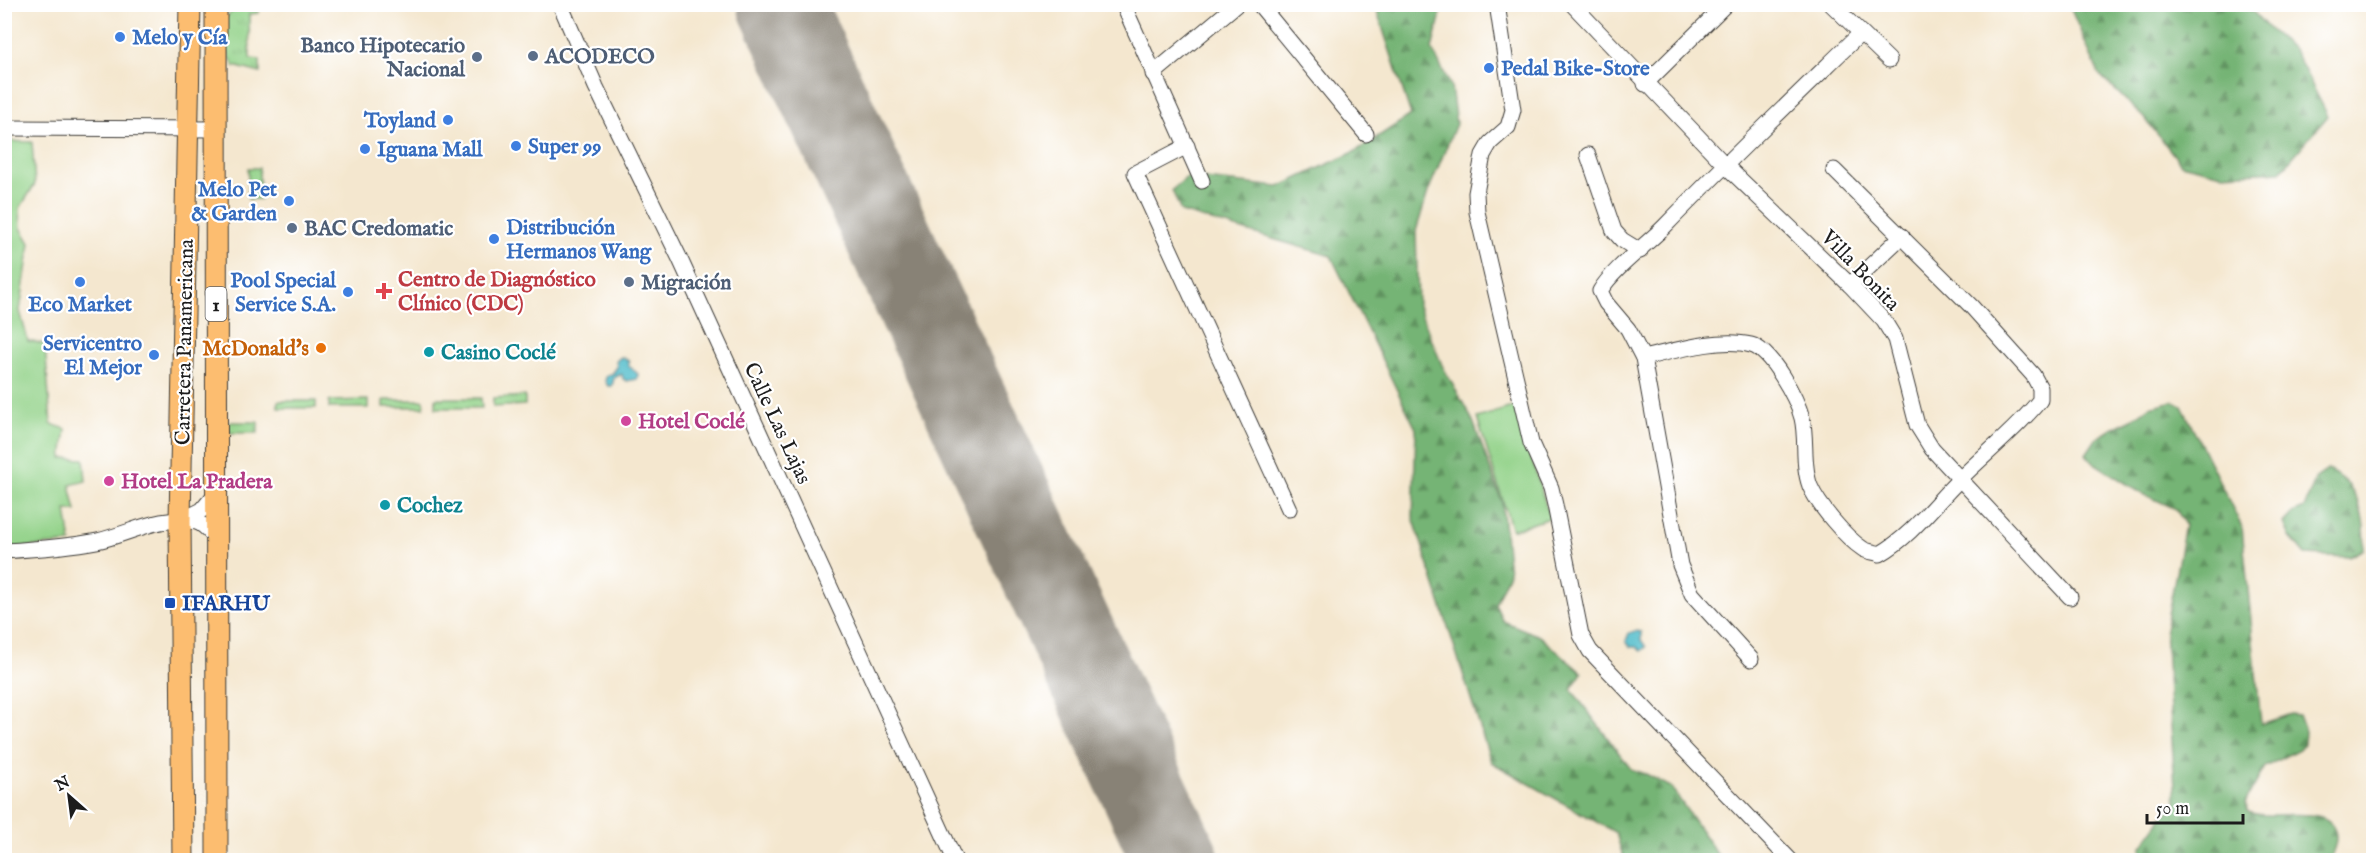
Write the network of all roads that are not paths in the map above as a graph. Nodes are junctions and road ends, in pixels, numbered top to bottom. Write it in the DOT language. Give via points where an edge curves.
graph roads {
  1 [pos="190,4"];
  2 [pos="199,4"];
  3 [pos="216,4"];
  4 [pos="560,4"];
  5 [pos="1123,4"];
  6 [pos="1237,4"];
  7 [pos="1259,4"];
  8 [pos="1497,4"];
  9 [pos="1572,4"];
  10 [pos="1726,4"];
  11 [pos="1831,4"];
  12 [pos="1860,34"];
  13 [pos="1888,60"];
  14 [pos="1153,74"];
  15 [pos="1645,84"];
  16 [pos="4,128"];
  17 [pos="216,129"];
  18 [pos="188,130"];
  19 [pos="1366,134"];
  20 [pos="1187,146"];
  21 [pos="1588,155"];
  22 [pos="1725,165"];
  23 [pos="1834,170"];
  24 [pos="1202,181"];
  25 [pos="1902,236"];
  26 [pos="1640,251"];
  27 [pos="1850,285"];
  28 [pos="1642,358"];
  29 [pos="1960,479"];
  30 [pos="217,492"];
  31 [pos="1289,509"];
  32 [pos="180,521"];
  33 [pos="217,540"];
  34 [pos="4,551"];
  35 [pos="2070,597"];
  36 [pos="1751,659"];
  37 [pos="183,861"];
  38 [pos="217,861"];
  39 [pos="955,861"];
  40 [pos="1790,861"];
  1 -- 18 [label="highway, Carretera Panamericana / 1"];
  2 -- 17 [label="highway" via="200,103"];
  3 -- 17 [label="highway, Carretera Panamericana / 1"];
  4 -- 39 [label="street, Calle Las Lajas"];
  5 -- 14 [label="street"];
  6 -- 14 [label="street"];
  7 -- 19 [label="street"];
  8 -- 40 [label="street" via="1514,110 1508,127 1483,155 1477,212 1531,443 1551,488 1581,635 1590,651"];
  9 -- 15 [label="street, Villa Bonita"];
  10 -- 15 [label="street"];
  11 -- 12 [label="street"];
  12 -- 13 [label="street"];
  12 -- 22 [label="street"];
  14 -- 20 [label="street"];
  15 -- 22 [label="street, Villa Bonita"];
  16 -- 18 [label="street"];
  17 -- 18 [label="street"];
  17 -- 30 [label="highway, Carretera Panamericana / 1"];
  18 -- 32 [label="highway, Carretera Panamericana / 1"];
  20 -- 24 [label="street"];
  20 -- 31 [label="street" via="1135,173"];
  21 -- 26 [label="street" via="1614,231"];
  22 -- 26 [label="street"];
  22 -- 27 [label="street, Villa Bonita"];
  23 -- 25 [label="street"];
  25 -- 27 [label="street"];
  25 -- 29 [label="street" via="1971,306 2033,375 2040,388 2040,400 2030,413"];
  26 -- 28 [label="street" via="1600,291 1605,303 1628,329"];
  27 -- 29 [label="street, Villa Bonita" via="1884,321 1895,339 1917,425 1932,449"];
  28 -- 29 [label="street" via="1733,343 1753,345 1768,355 1802,417 1809,484 1820,503 1864,550 1880,554 1896,545"];
  28 -- 36 [label="street" via="1680,565 1692,594"];
  29 -- 35 [label="street, Villa Bonita"];
  30 -- 32 [label="street" via="202,510"];
  30 -- 33 [label="highway, Carretera Panamericana / 1"];
  32 -- 33 [label="street" via="201,524"];
  32 -- 34 [label="street" via="147,524 120,535 77,544"];
  32 -- 37 [label="highway, Carretera Panamericana / 1"];
  33 -- 38 [label="highway, Carretera Panamericana / 1"];
}
